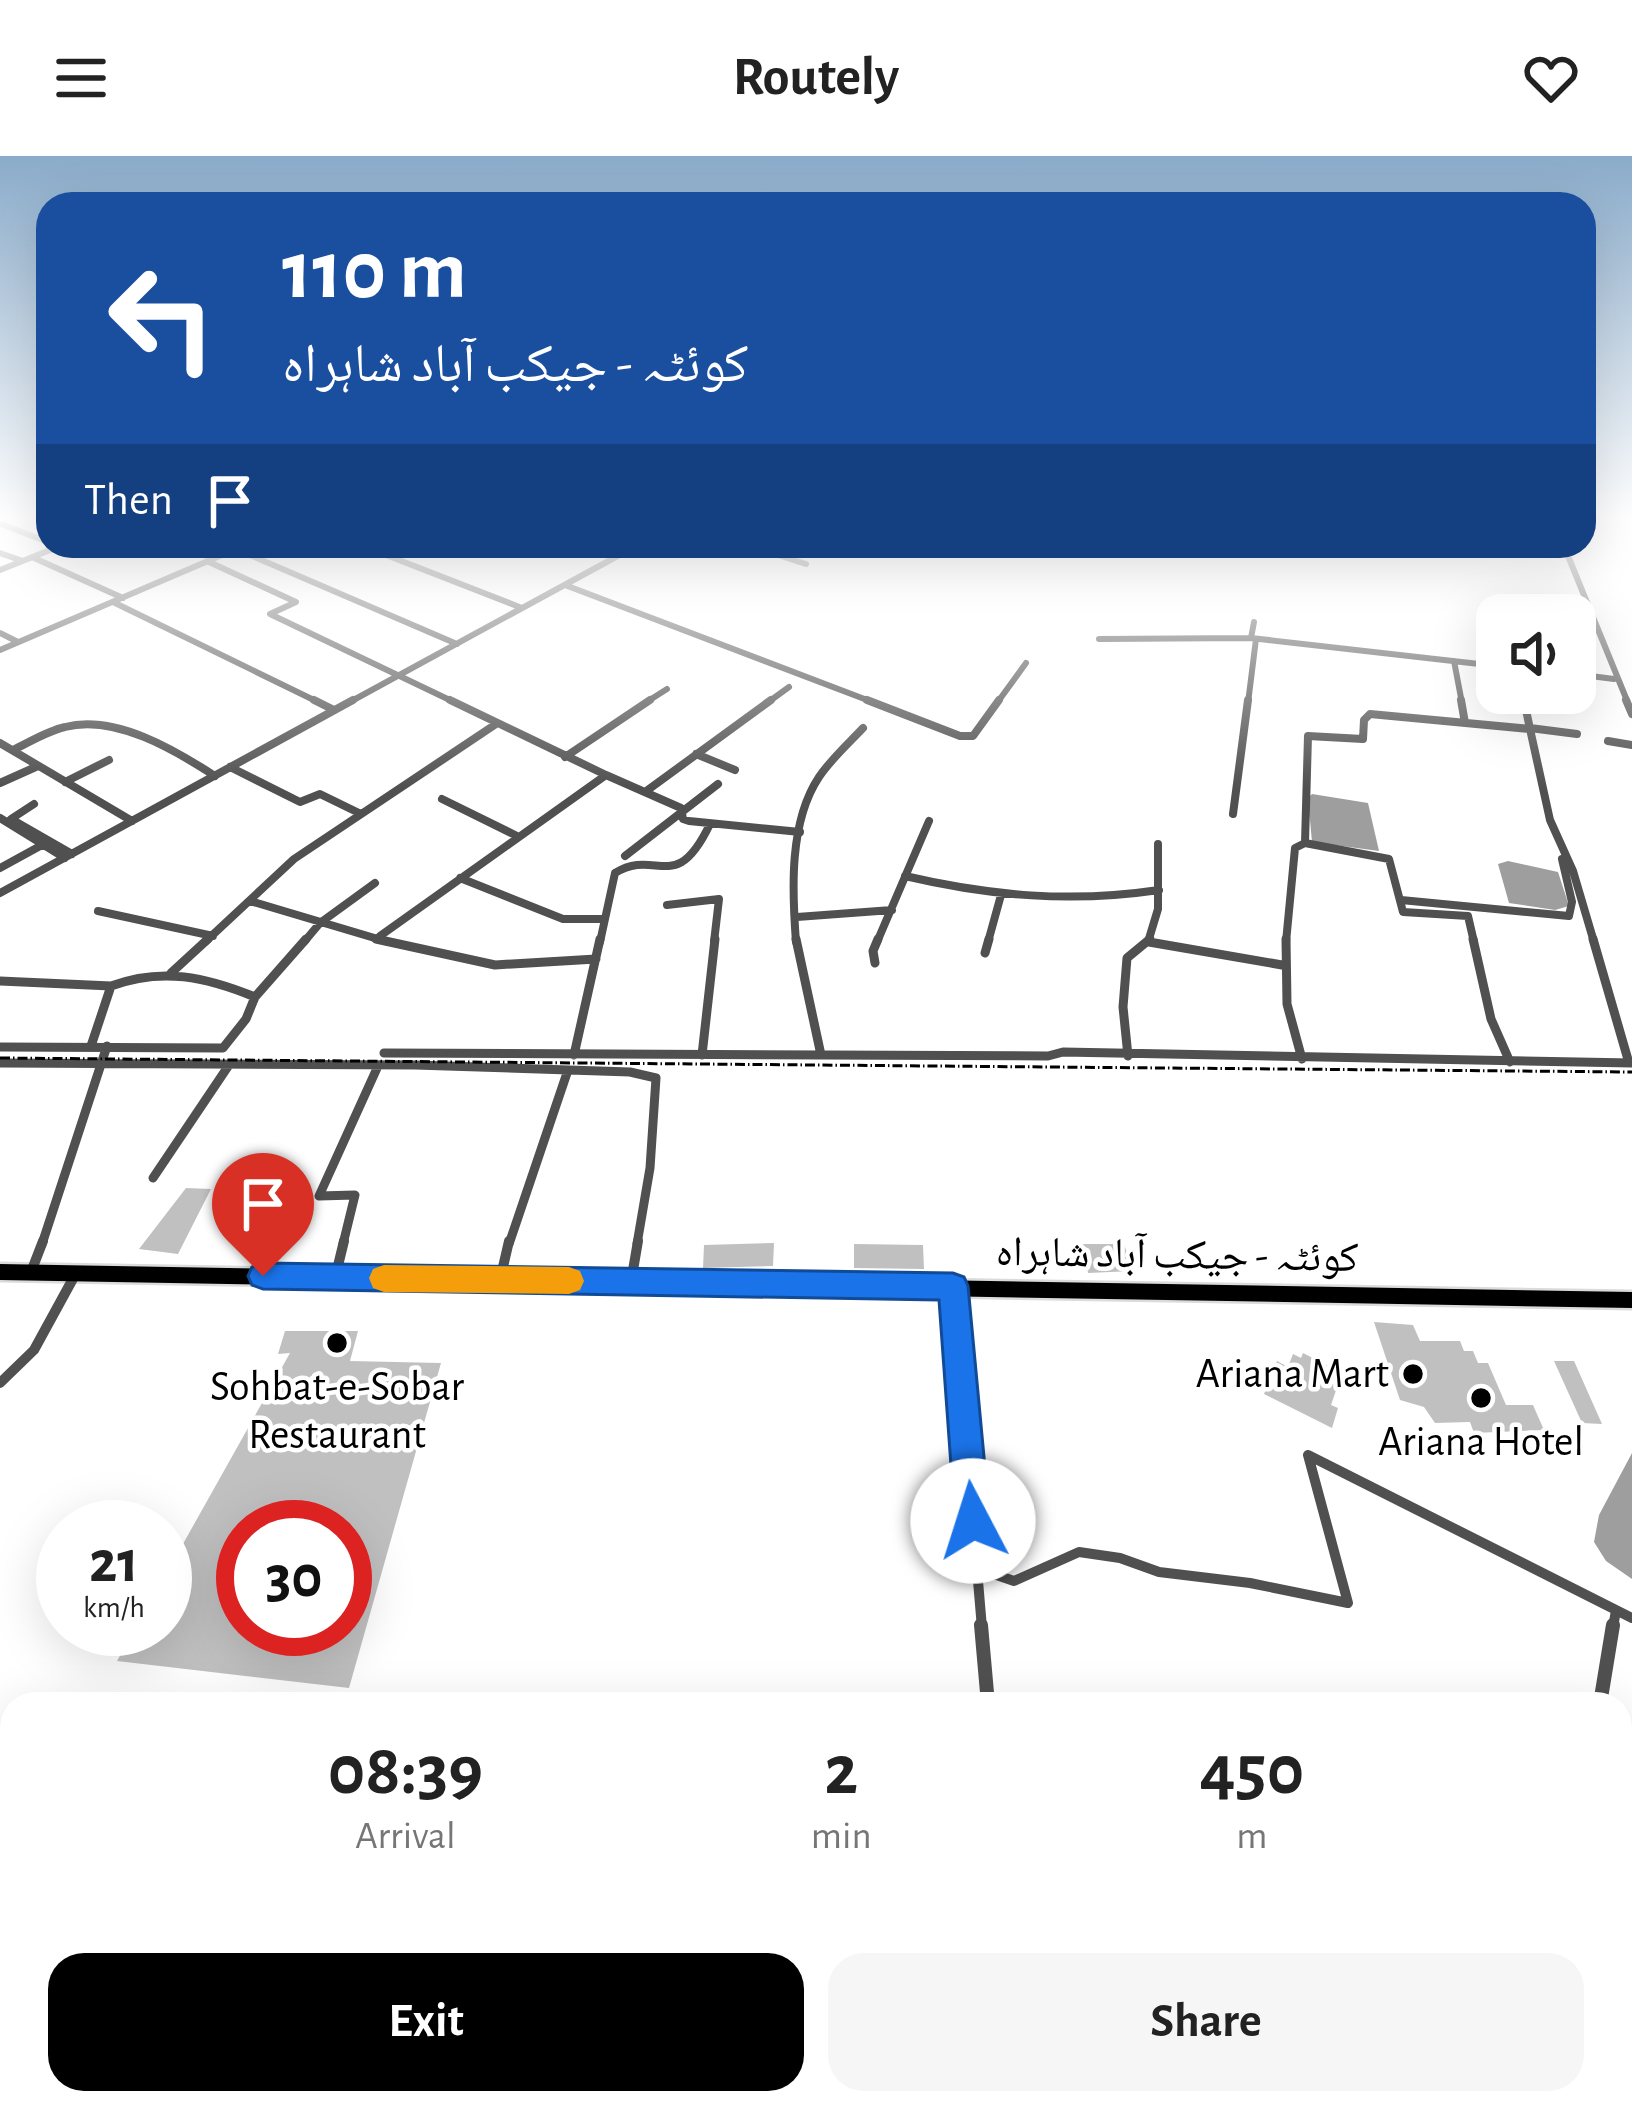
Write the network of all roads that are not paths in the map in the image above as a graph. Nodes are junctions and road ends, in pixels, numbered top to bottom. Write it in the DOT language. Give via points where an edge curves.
graph roads {
  1 [pos="105,605"];
  2 [pos="120,605"];
  3 [pos="289,605"];
  4 [pos="369,605"];
  5 [pos="516,605"];
  6 [pos="528,605"];
  7 [pos="618,605"];
  8 [pos="1586,605"];
  9 [pos="523,608"];
  10 [pos="1253,622"];
  11 [pos="0,633"];
  12 [pos="1254,638"];
  13 [pos="1099,639"];
  14 [pos="18,642"];
  15 [pos="457,644"];
  16 [pos="0,650"];
  17 [pos="1454,661"];
  18 [pos="1026,663"];
  19 [pos="1476,664"];
  20 [pos="395,677"];
  21 [pos="1596,677"];
  22 [pos="1614,679"];
  23 [pos="789,687"];
  24 [pos="667,689"];
  25 [pos="334,710"];
  26 [pos="1527,714"];
  27 [pos="1632,714"];
  28 [pos="1465,723"];
  29 [pos="496,724"];
  30 [pos="863,728"];
  31 [pos="1530,729"];
  32 [pos="1577,734"];
  33 [pos="1608,741"];
  34 [pos="0,743"];
  35 [pos="1632,745"];
  36 [pos="13,750"];
  37 [pos="696,754"];
  38 [pos="565,757"];
  39 [pos="109,760"];
  40 [pos="38,766"];
  41 [pos="230,767"];
  42 [pos="735,770"];
  43 [pos="215,776"];
  44 [pos="606,776"];
  45 [pos="65,782"];
  46 [pos="0,784"];
  47 [pos="718,784"];
  48 [pos="645,792"];
  49 [pos="442,799"];
  50 [pos="34,804"];
  51 [pos="685,811"];
  52 [pos="362,814"];
  53 [pos="1232,814"];
  54 [pos="132,821"];
  55 [pos="929,821"];
  56 [pos="2,824"];
  57 [pos="710,824"];
  58 [pos="800,832"];
  59 [pos="519,837"];
  60 [pos="1305,843"];
  61 [pos="1158,844"];
  62 [pos="42,845"];
  63 [pos="1558,847"];
  64 [pos="68,856"];
  65 [pos="626,856"];
  66 [pos="0,868"];
  67 [pos="905,876"];
  68 [pos="460,878"];
  69 [pos="375,883"];
  70 [pos="1159,890"];
  71 [pos="0,893"];
  72 [pos="1001,895"];
  73 [pos="1401,900"];
  74 [pos="250,901"];
  75 [pos="667,904"];
  76 [pos="892,910"];
  77 [pos="98,911"];
  78 [pos="797,917"];
  79 [pos="604,919"];
  80 [pos="320,923"];
  81 [pos="212,936"];
  82 [pos="380,936"];
  83 [pos="1149,942"];
  84 [pos="986,953"];
  85 [pos="596,959"];
  86 [pos="875,963"];
  87 [pos="1282,965"];
  88 [pos="171,973"];
  89 [pos="0,981"];
  90 [pos="111,986"];
  91 [pos="255,997"];
  92 [pos="91,1046"];
  93 [pos="107,1046"];
  94 [pos="0,1047"];
  95 [pos="384,1053"];
  96 [pos="574,1055"];
  97 [pos="702,1055"];
  98 [pos="820,1055"];
  99 [pos="1128,1056"];
  100 [pos="1302,1059"];
  101 [pos="1510,1062"];
  102 [pos="0,1063"];
  103 [pos="1631,1063"];
  104 [pos="99,1065"];
  105 [pos="229,1065"];
  106 [pos="378,1066"];
  107 [pos="568,1070"];
  108 [pos="153,1178"];
  109 [pos="77,1270"];
  110 [pos="0,1272"];
  111 [pos="31,1272"];
  112 [pos="334,1278"];
  113 [pos="500,1280"];
  114 [pos="631,1282"];
  115 [pos="953,1286"];
  116 [pos="1632,1300"];
  117 [pos="0,1383"];
  118 [pos="976,1568"];
  119 [pos="1616,1610"];
  120 [pos="1632,1618"];
  121 [pos="987,1692"];
  122 [pos="1602,1692"];
  1 -- 14 [label="street"];
  2 -- 25 [label="street"];
  3 -- 20 [label="street" via="270,614"];
  4 -- 15 [label="street"];
  5 -- 9 [label="street"];
  6 -- 9 [label="street"];
  7 -- 18 [label="street" via="960,736 973,736"];
  8 -- 22 [label="street"];
  9 -- 15 [label="street"];
  10 -- 12 [label="street"];
  11 -- 14 [label="street"];
  12 -- 13 [label="street"];
  12 -- 17 [label="street"];
  12 -- 53 [label="street"];
  14 -- 16 [label="street"];
  15 -- 20 [label="street"];
  17 -- 19 [label="street"];
  17 -- 28 [label="street"];
  20 -- 25 [label="street"];
  20 -- 29 [label="street"];
  21 -- 22 [label="street"];
  22 -- 27 [label="street"];
  23 -- 37 [label="street"];
  24 -- 38 [label="street"];
  25 -- 41 [label="street"];
  26 -- 31 [label="street"];
  28 -- 31 [label="street"];
  28 -- 60 [label="street" via="1370,714 1363,739 1308,736"];
  29 -- 38 [label="street"];
  29 -- 52 [label="street"];
  30 -- 58 [label="street" via="818,778"];
  31 -- 32 [label="street"];
  31 -- 63 [label="street"];
  33 -- 35 [label="street"];
  34 -- 36 [label="street"];
  36 -- 40 [label="street"];
  36 -- 43 [label="street" via="71,724 119,730"];
  37 -- 42 [label="street"];
  37 -- 48 [label="street"];
  38 -- 44 [label="street"];
  39 -- 45 [label="street"];
  40 -- 45 [label="street"];
  40 -- 46 [label="street"];
  41 -- 43 [label="street"];
  41 -- 52 [label="street" via="300,802 320,794"];
  43 -- 54 [label="street"];
  44 -- 48 [label="street"];
  44 -- 59 [label="street"];
  45 -- 54 [label="street"];
  47 -- 51 [label="street"];
  48 -- 51 [label="street"];
  49 -- 59 [label="street"];
  50 -- 64 [label="street" via="11,819"];
  51 -- 57 [label="street" via="683,819"];
  51 -- 65 [label="street"];
  52 -- 74 [label="street" via="294,859"];
  54 -- 64 [label="street"];
  55 -- 67 [label="street"];
  56 -- 62 [label="street"];
  57 -- 58 [label="street"];
  57 -- 79 [label="street" via="686,866 615,873"];
  58 -- 78 [label="street"];
  59 -- 68 [label="street"];
  60 -- 73 [label="street" via="1389,860"];
  60 -- 87 [label="street" via="1295,848"];
  61 -- 70 [label="street"];
  62 -- 64 [label="street"];
  62 -- 66 [label="street"];
  63 -- 73 [label="street" via="1569,916"];
  63 -- 103 [label="street" via="1573,871"];
  64 -- 71 [label="street"];
  67 -- 72 [label="street"];
  67 -- 76 [label="street"];
  68 -- 79 [label="street" via="563,919"];
  68 -- 82 [label="street"];
  69 -- 80 [label="street"];
  70 -- 72 [label="street" via="1106,898"];
  70 -- 83 [label="street"];
  72 -- 84 [label="street"];
  73 -- 101 [label="street" via="1403,912 1468,916 1491,1019"];
  74 -- 80 [label="street"];
  74 -- 81 [label="street"];
  75 -- 97 [label="street" via="719,899"];
  76 -- 78 [label="street"];
  76 -- 86 [label="street"];
  77 -- 81 [label="street"];
  78 -- 98 [label="street"];
  79 -- 85 [label="street"];
  80 -- 82 [label="street"];
  80 -- 91 [label="street"];
  81 -- 88 [label="street"];
  82 -- 85 [label="street" via="495,965"];
  83 -- 87 [label="street"];
  83 -- 99 [label="street" via="1127,958"];
  85 -- 96 [label="street"];
  87 -- 100 [label="street" via="1287,1019"];
  88 -- 90 [label="street" via="151,971"];
  88 -- 91 [label="street"];
  89 -- 90 [label="street"];
  90 -- 92 [label="street"];
  91 -- 93 [label="street" via="223,1048"];
  92 -- 93 [label="street"];
  92 -- 94 [label="street"];
  93 -- 104 [label="street"];
  95 -- 96 [label="street"];
  96 -- 97 [label="street"];
  97 -- 98 [label="street"];
  98 -- 99 [label="street"];
  99 -- 100 [label="street"];
  100 -- 101 [label="street"];
  101 -- 103 [label="street"];
  102 -- 104 [label="street"];
  104 -- 105 [label="street"];
  104 -- 111 [label="street"];
  105 -- 106 [label="street"];
  105 -- 108 [label="street"];
  106 -- 107 [label="street"];
  106 -- 112 [label="street" via="320,1191 355,1196"];
  107 -- 113 [label="street"];
  107 -- 114 [label="street" via="656,1078"];
  109 -- 111 [label="highway, کوئٹہ - جیکب آباد شاہراہ"];
  109 -- 112 [label="highway, کوئٹہ - جیکب آباد شاہراہ"];
  109 -- 117 [label="street" via="34,1350"];
  110 -- 111 [label="highway, کوئٹہ - جیکب آباد شاہراہ"];
  112 -- 113 [label="highway, کوئٹہ - جیکب آباد شاہراہ"];
  113 -- 114 [label="highway, کوئٹہ - جیکب آباد شاہراہ"];
  114 -- 115 [label="highway, کوئٹہ - جیکب آباد شاہراہ"];
  115 -- 116 [label="highway, کوئٹہ - جیکب آباد شاہراہ"];
  115 -- 118 [label="street"];
  118 -- 119 [label="street" via="1014,1581 1079,1552 1348,1603 1308,1455"];
  118 -- 121 [label="street"];
  119 -- 120 [label="street"];
  119 -- 122 [label="street"];
}
